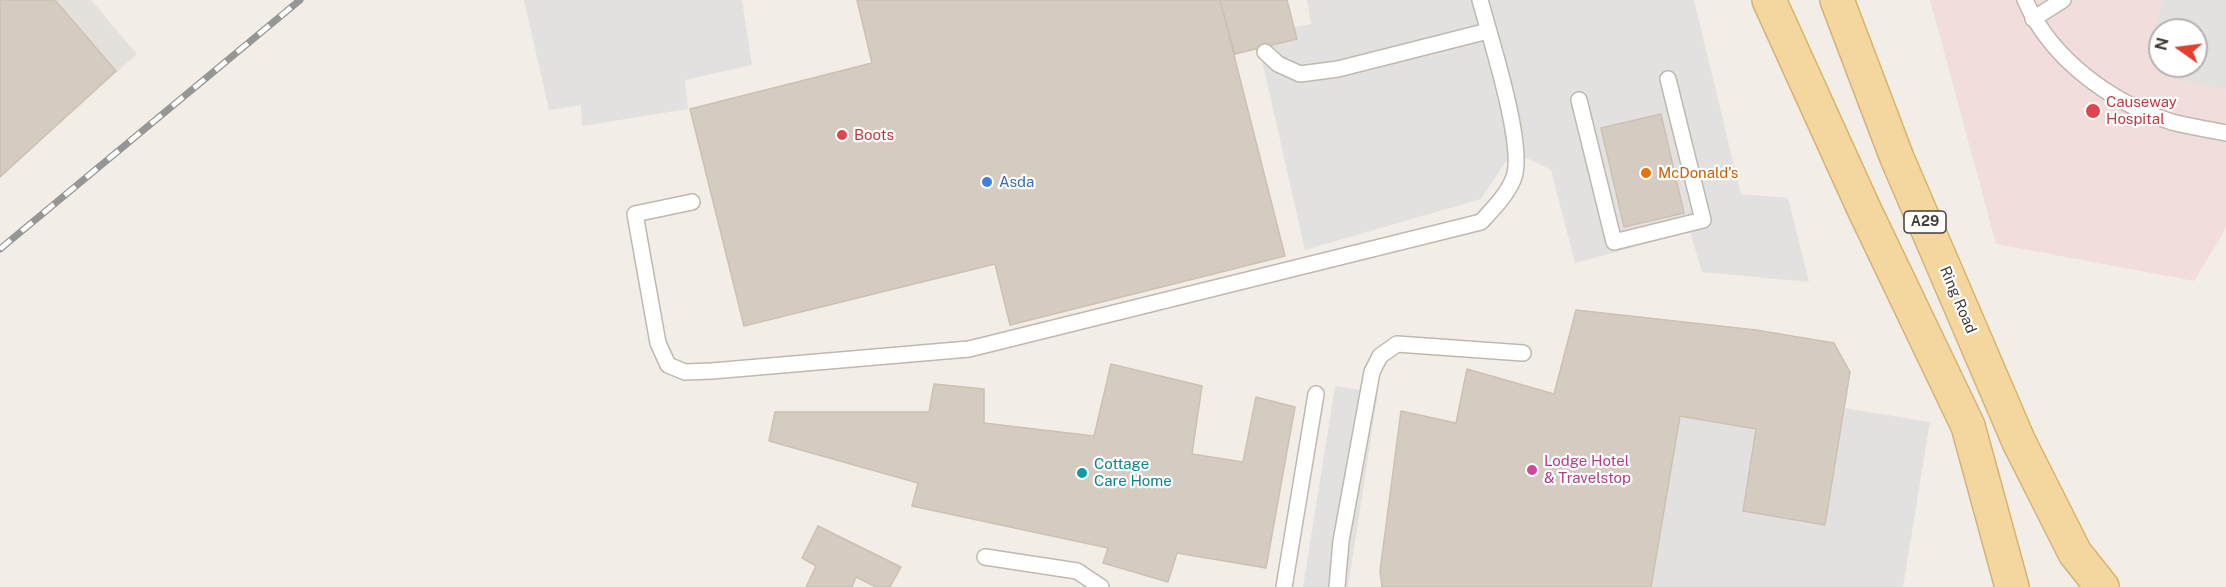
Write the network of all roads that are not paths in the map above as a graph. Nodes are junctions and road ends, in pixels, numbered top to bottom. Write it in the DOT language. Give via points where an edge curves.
graph roads {
  1 [pos="1480,0"];
  2 [pos="1769,0"];
  3 [pos="1837,0"];
  4 [pos="2025,0"];
  5 [pos="2063,0"];
  6 [pos="2033,19"];
  7 [pos="1488,31"];
  8 [pos="1265,52"];
  9 [pos="1668,79"];
  10 [pos="1579,100"];
  11 [pos="2226,133"];
  12 [pos="692,202"];
  13 [pos="1523,352"];
  14 [pos="1316,394"];
  15 [pos="985,557"];
  16 [pos="1101,587"];
  17 [pos="1284,587"];
  18 [pos="1337,587"];
  19 [pos="2012,587"];
  20 [pos="2102,587"];
  1 -- 7 [label="lane"];
  2 -- 19 [label="main road" via="1968,426"];
  3 -- 20 [label="main road, Ring Road / A29" via="1897,158 2019,442 2075,553"];
  4 -- 6 [label="lane"];
  5 -- 6 [label="lane"];
  6 -- 11 [label="lane" via="2068,61 2119,100 2172,122"];
  7 -- 8 [label="lane" via="1338,69 1300,74 1278,64"];
  7 -- 12 [label="lane" via="1511,118 1516,166 1514,179 1482,222 969,349 712,371 685,372 668,365 658,343 635,214"];
  9 -- 10 [label="lane" via="1703,220 1614,242"];
  13 -- 18 [label="lane" via="1397,344 1380,356 1372,372 1341,541"];
  14 -- 17 [label="lane"];
  15 -- 16 [label="lane" via="1077,571"];
}
